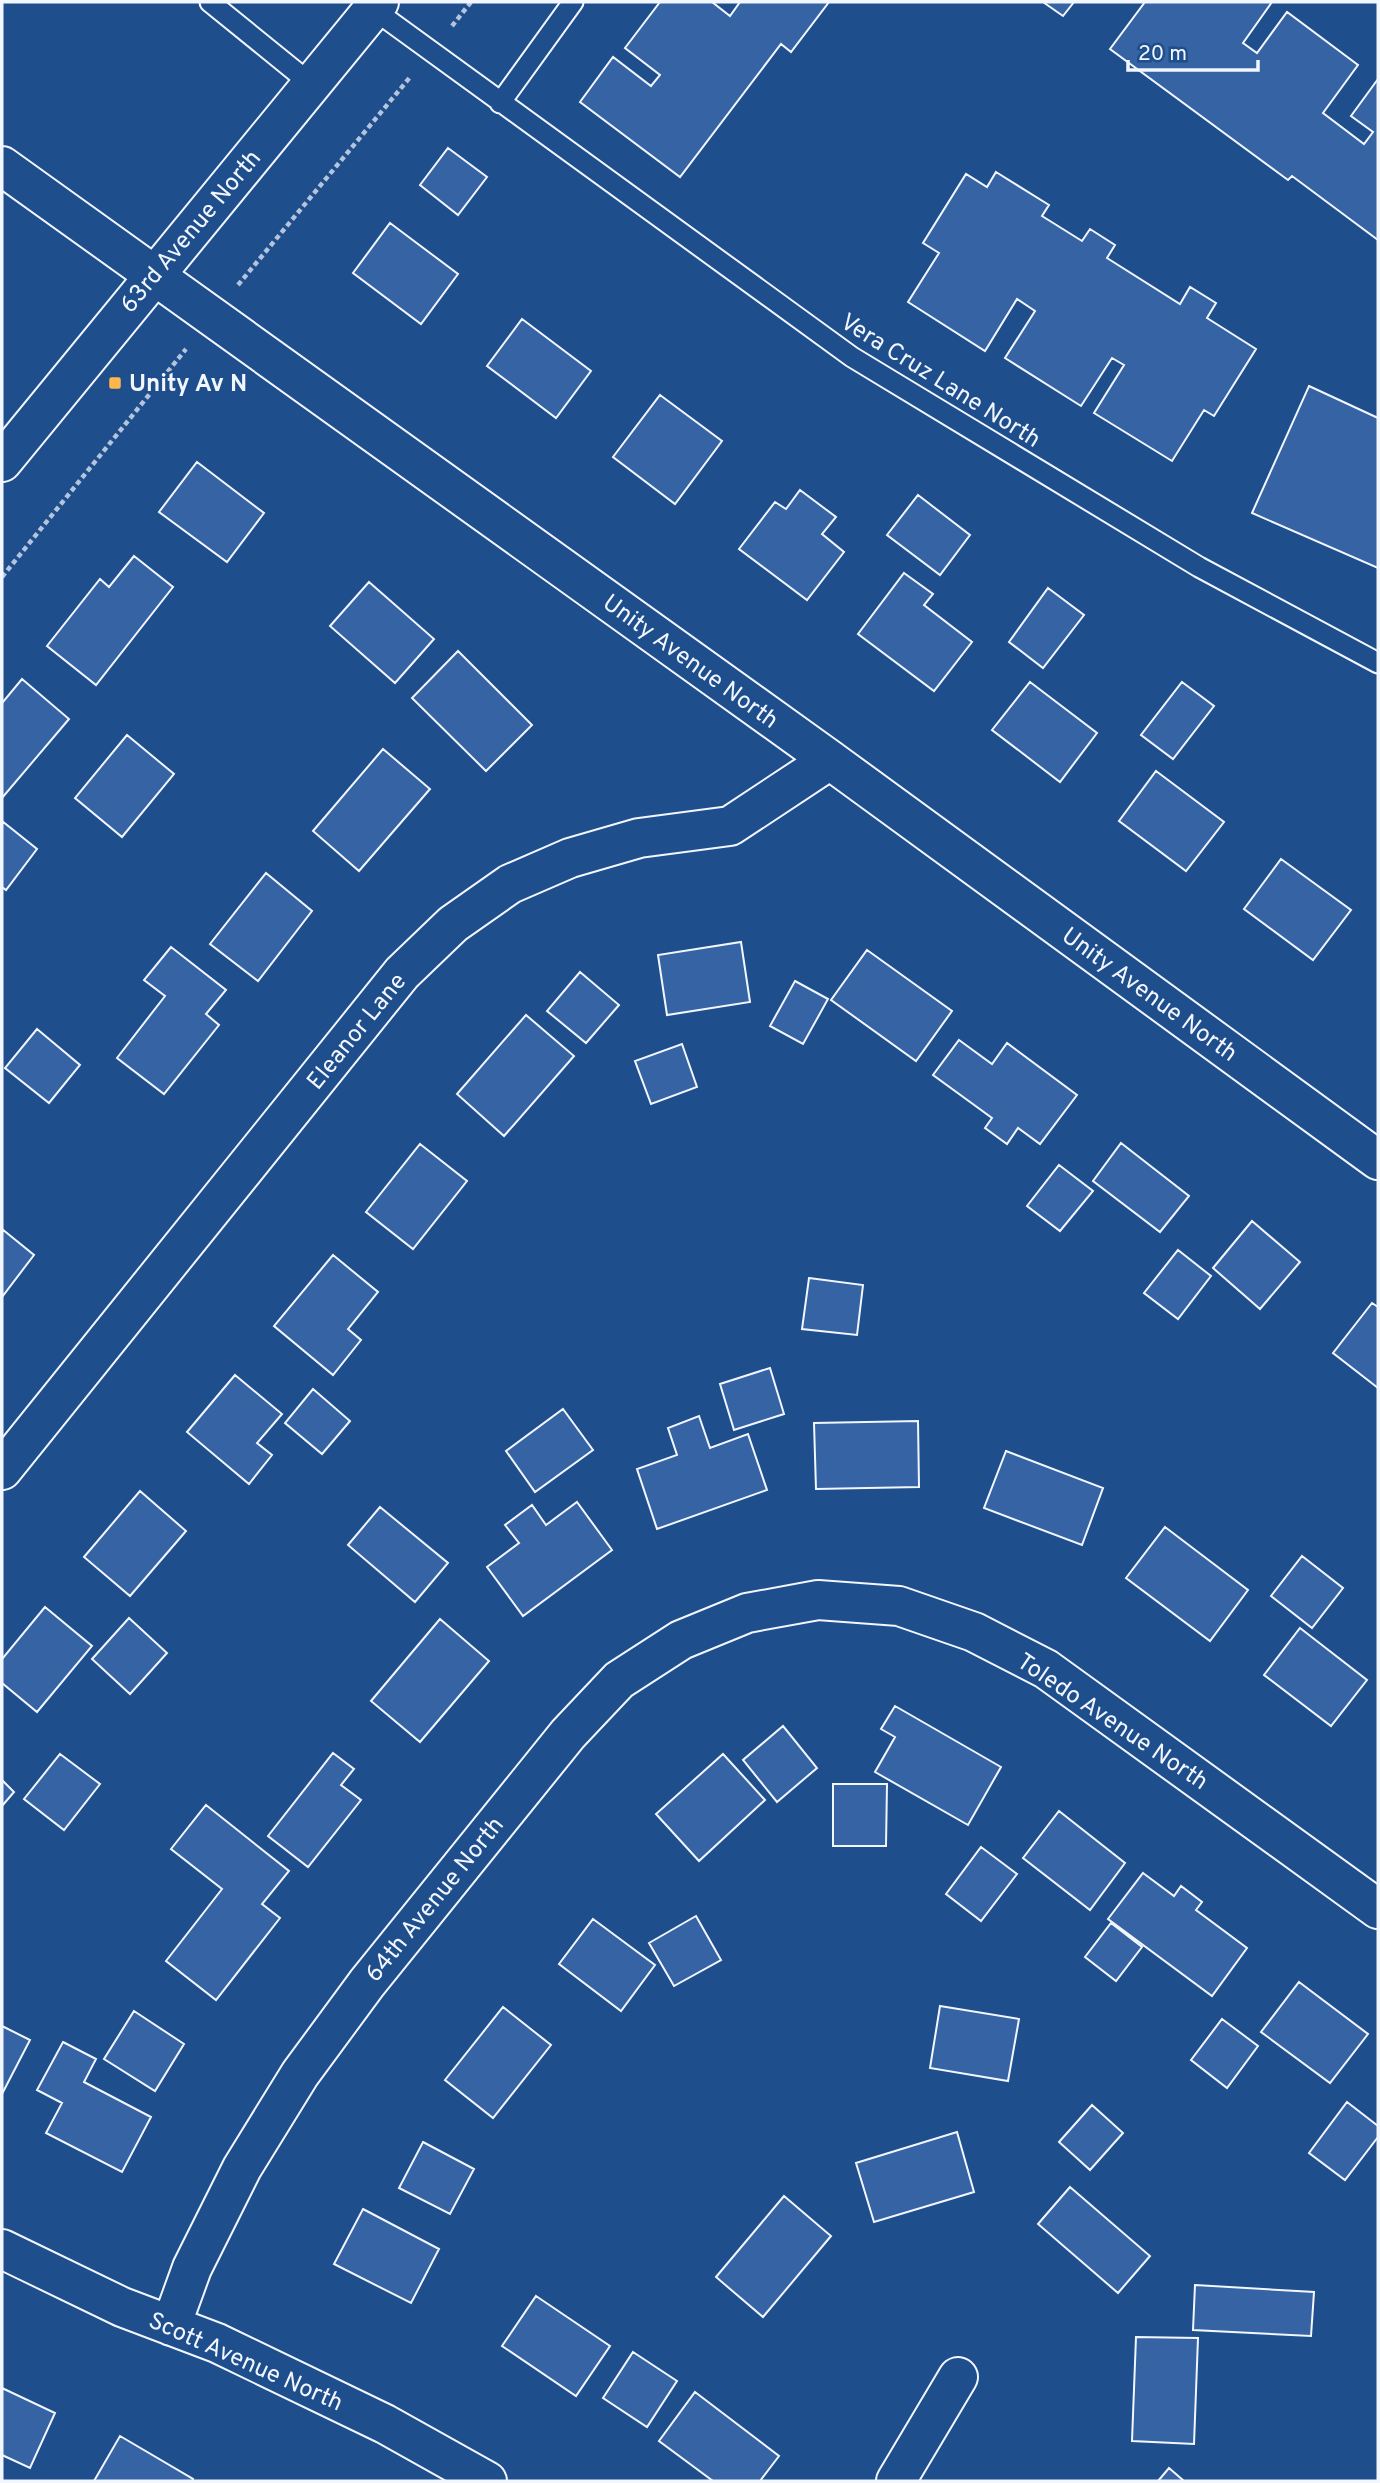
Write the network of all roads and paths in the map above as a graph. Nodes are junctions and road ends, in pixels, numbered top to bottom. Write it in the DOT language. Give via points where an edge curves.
graph roads {
  1 [pos="209,2"];
  2 [pos="573,2"];
  3 [pos="376,6"];
  4 [pos="311,84"];
  5 [pos="500,103"];
  6 [pos="2,166"];
  7 [pos="152,275"];
  8 [pos="2,462"];
  9 [pos="1378,663"];
  10 [pos="830,760"];
  11 [pos="1378,1160"];
  12 [pos="2,1469"];
  13 [pos="818,1600"];
  14 [pos="1378,1909"];
  15 [pos="2,2249"];
  16 [pos="171,2326"];
  17 [pos="958,2377"];
  18 [pos="487,2481"];
  19 [pos="896,2481"];
  1 -- 4 [label="lane"];
  2 -- 5 [label="lane"];
  3 -- 4 [label="street, 63rd Avenue North"];
  3 -- 5 [label="lane, Vera Cruz Lane North"];
  4 -- 7 [label="street, 63rd Avenue North"];
  5 -- 9 [label="lane, Vera Cruz Lane North" via="852,357 1199,567"];
  6 -- 7 [label="street, Unity Avenue North"];
  7 -- 8 [label="street, 63rd Avenue North"];
  7 -- 10 [label="street, Unity Avenue North"];
  10 -- 11 [label="street, Unity Avenue North"];
  10 -- 12 [label="street, Eleanor Lane" via="730,826 639,838 570,858 510,884 453,924 402,973"];
  13 -- 14 [label="street, Toledo Avenue North" via="899,1606 974,1632 1046,1669"];
  13 -- 16 [label="street, 64th Avenue North" via="747,1613 681,1640 619,1680 568,1734 367,1983 300,2074 242,2168 192,2268"];
  15 -- 16 [label="street, Scott Avenue North"];
  16 -- 18 [label="street, Scott Avenue North" via="217,2343 385,2424"];
  17 -- 19 [label="street"];
}
